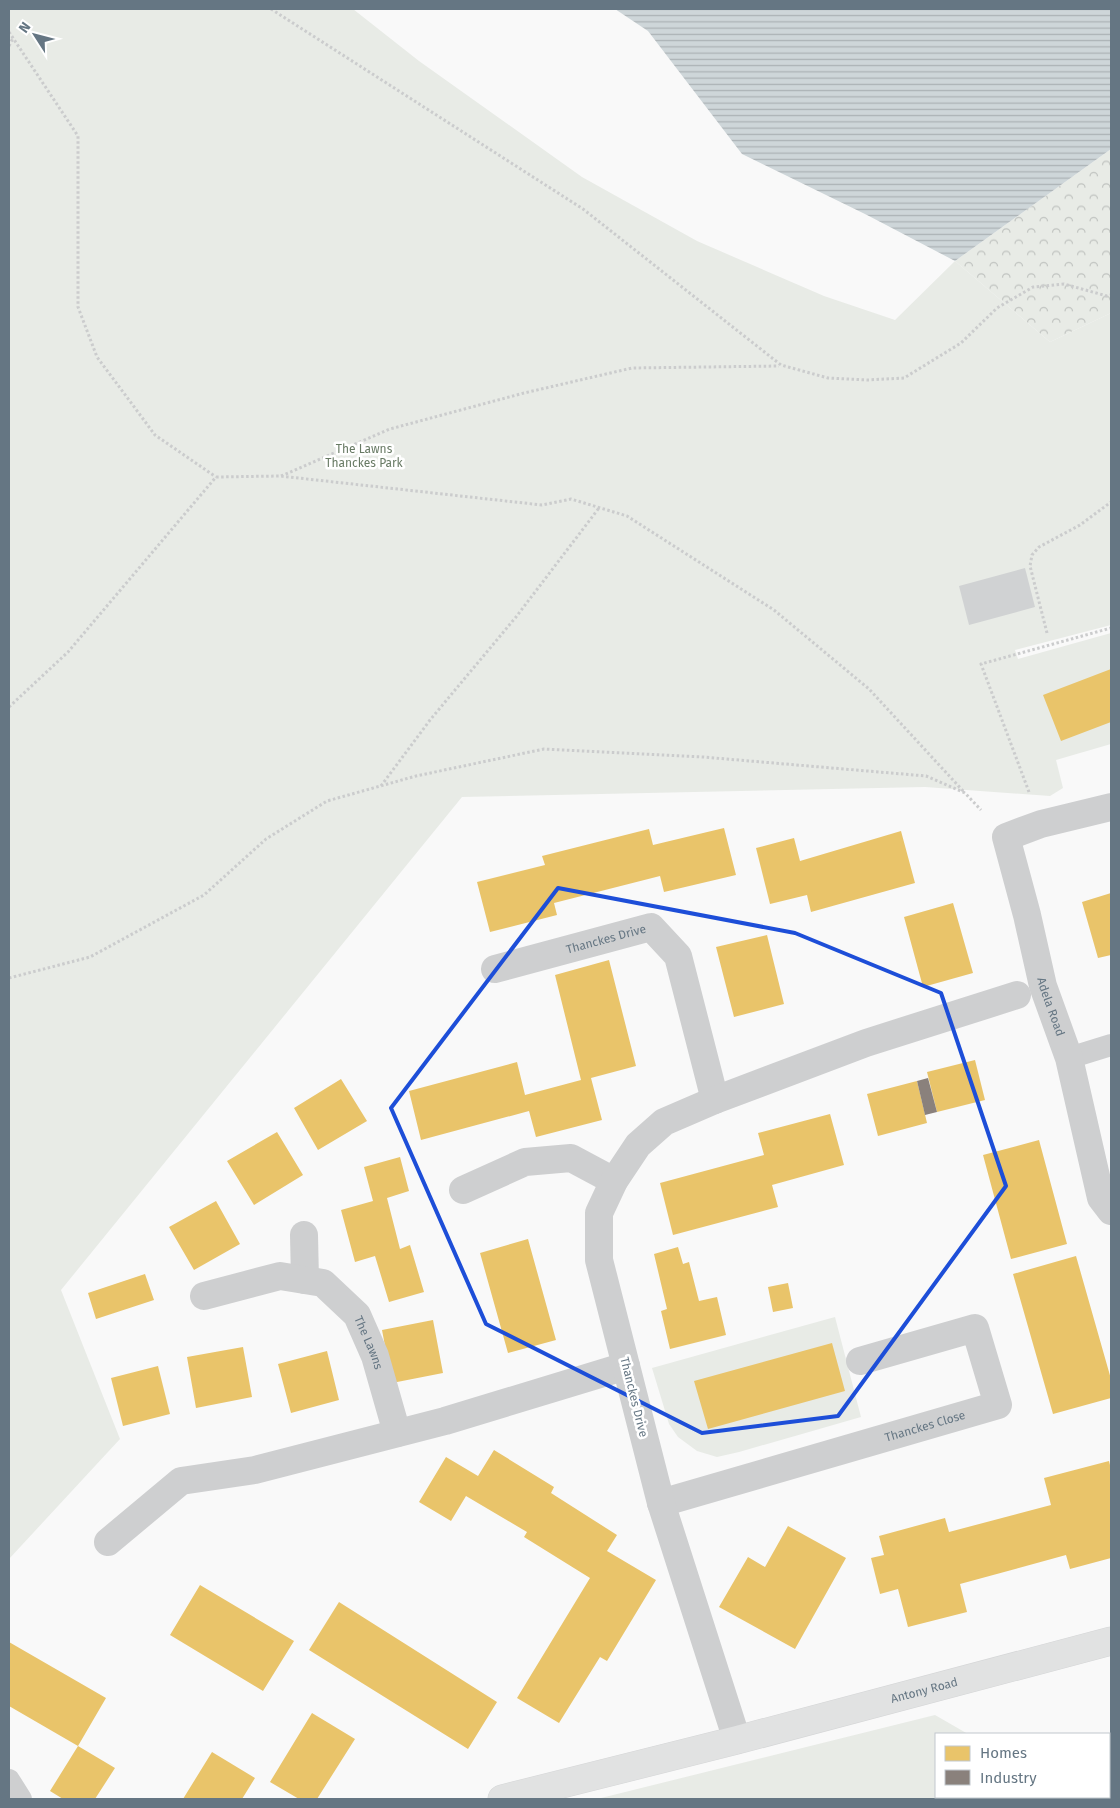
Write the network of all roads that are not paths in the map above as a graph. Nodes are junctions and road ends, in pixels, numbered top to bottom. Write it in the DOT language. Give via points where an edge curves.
graph roads {
  1 [pos="1111,807"];
  2 [pos="495,970"];
  3 [pos="1017,994"];
  4 [pos="1111,1045"];
  5 [pos="1068,1058"];
  6 [pos="715,1100"];
  7 [pos="614,1181"];
  8 [pos="463,1190"];
  9 [pos="1111,1210"];
  10 [pos="304,1235"];
  11 [pos="305,1280"];
  12 [pos="204,1296"];
  13 [pos="860,1361"];
  14 [pos="626,1366"];
  15 [pos="397,1433"];
  16 [pos="661,1503"];
  17 [pos="108,1542"];
  18 [pos="1111,1642"];
  19 [pos="737,1740"];
  20 [pos="9,1780"];
  21 [pos="21,1799"];
  22 [pos="502,1799"];
  1 -- 5 [label="street, Adela Road" via="1041,824 1006,837 1043,986"];
  2 -- 6 [label="street, Thanckes Drive" via="651,927 678,956"];
  3 -- 6 [label="street, Thanckes Drive" via="866,1042"];
  4 -- 5 [label="lane"];
  5 -- 9 [label="street, Adela Road" via="1102,1198"];
  6 -- 7 [label="street, Thanckes Drive" via="664,1122 638,1145"];
  7 -- 8 [label="street" via="571,1158 525,1162"];
  7 -- 14 [label="street, Thanckes Drive" via="599,1214 600,1260"];
  10 -- 11 [label="street"];
  11 -- 12 [label="street, The Lawns" via="280,1276"];
  11 -- 15 [label="street, The Lawns" via="323,1283 357,1315 376,1356"];
  13 -- 16 [label="street, Thanckes Close" via="974,1328 998,1405"];
  14 -- 15 [label="street"];
  14 -- 16 [label="street, Thanckes Drive"];
  15 -- 17 [label="street" via="255,1470 181,1481"];
  16 -- 19 [label="street, Thanckes Drive"];
  18 -- 19 [label="main road, Antony Road"];
  19 -- 22 [label="main road, Antony Road"];
  20 -- 21 [label="lane"];
}
